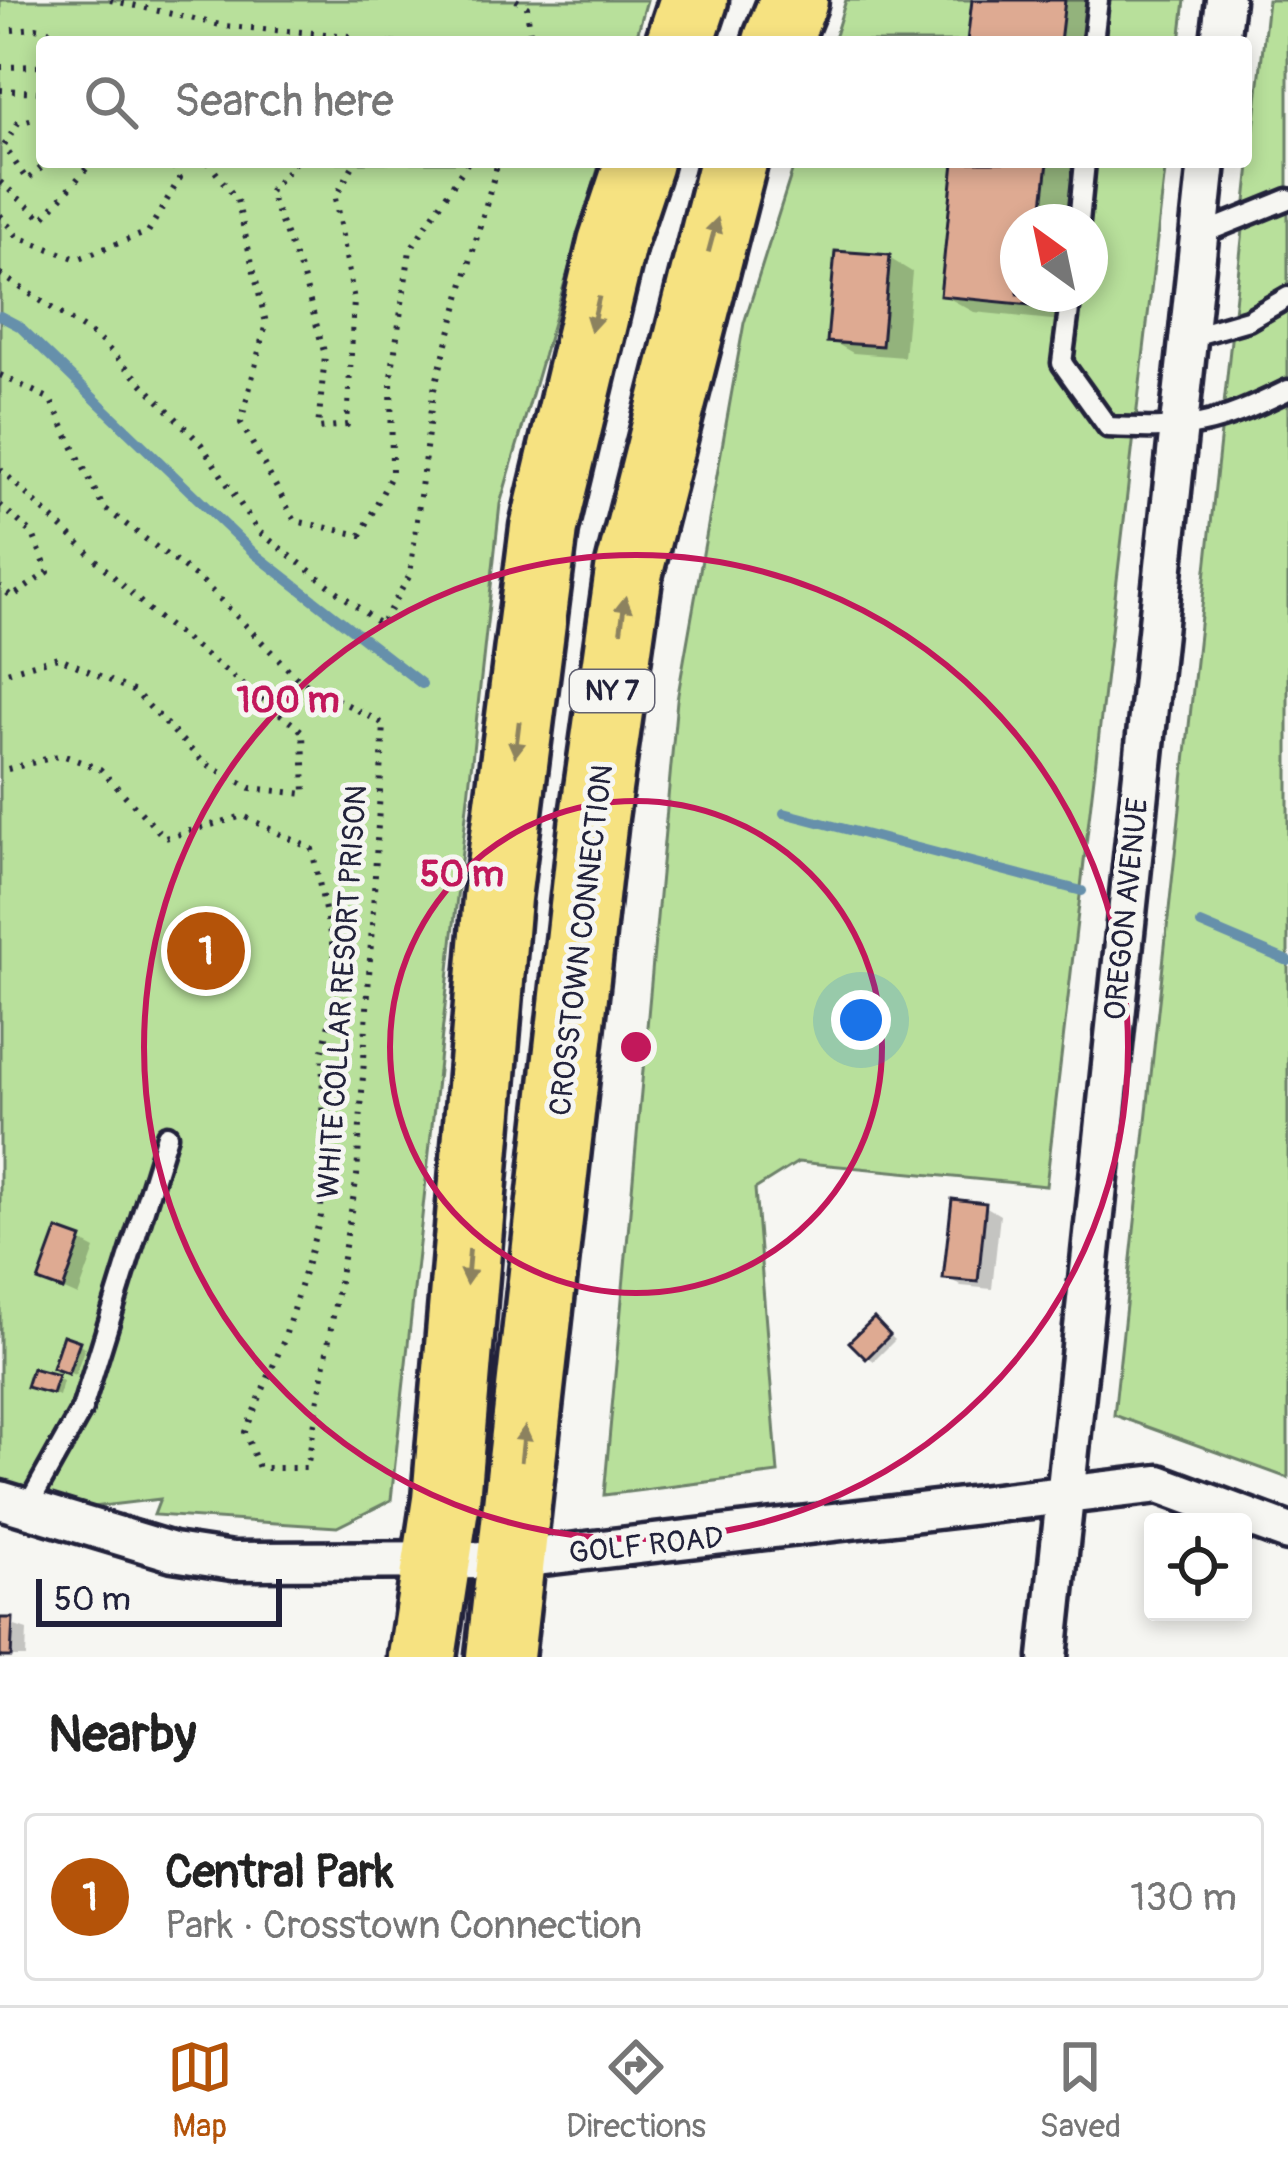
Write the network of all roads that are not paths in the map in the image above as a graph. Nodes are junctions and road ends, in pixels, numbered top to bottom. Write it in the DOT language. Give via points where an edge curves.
graph roads {
  1 [pos="694,0"];
  2 [pos="794,0"];
  3 [pos="1098,0"];
  4 [pos="1225,0"];
  5 [pos="682,36"];
  6 [pos="779,36"];
  7 [pos="1094,36"];
  8 [pos="1221,36"];
  9 [pos="637,168"];
  10 [pos="731,168"];
  11 [pos="1084,168"];
  12 [pos="1206,168"];
  13 [pos="1288,199"];
  14 [pos="1080,204"];
  15 [pos="1199,235"];
  16 [pos="1288,297"];
  17 [pos="1069,312"];
  18 [pos="1189,338"];
  19 [pos="1288,390"];
  20 [pos="1178,430"];
  21 [pos="166,1135"];
  22 [pos="1062,1498"];
  23 [pos="13,1504"];
  24 [pos="1288,1532"];
  25 [pos="509,1560"];
  26 [pos="435,1561"];
  27 [pos="422,1657"];
  28 [pos="500,1657"];
  29 [pos="1048,1657"];
  1 -- 5 [label="highway"];
  2 -- 6 [label="highway"];
  3 -- 7 [label="lane"];
  4 -- 8 [label="street"];
  9 -- 26 [label="highway, NY 7, one-way" via="611,243 544,528 497,898"];
  25 -- 10 [label="highway, CROSSTOWN CONNECTION / NY 7, one-way" via="629,571"];
  11 -- 14 [label="lane"];
  12 -- 15 [label="street, OREGON AVENUE"];
  13 -- 15 [label="lane"];
  15 -- 18 [label="street, OREGON AVENUE"];
  16 -- 18 [label="lane"];
  17 -- 20 [label="lane" via="1063,363 1108,427"];
  18 -- 20 [label="street, OREGON AVENUE"];
  19 -- 20 [label="lane" via="1220,423"];
  20 -- 22 [label="street, OREGON AVENUE"];
  21 -- 23 [label="lane" via="82,1409"];
  22 -- 24 [label="street, GOLF ROAD" via="1159,1484"];
  22 -- 25 [label="street, GOLF ROAD"];
  22 -- 29 [label="street, OREGON AVENUE"];
  23 -- 26 [label="street, GOLF ROAD" via="173,1552 232,1561"];
  25 -- 26 [label="street, GOLF ROAD"];
  25 -- 28 [label="highway, CROSSTOWN CONNECTION / NY 7"];
  26 -- 27 [label="highway, NY 7"];
}
